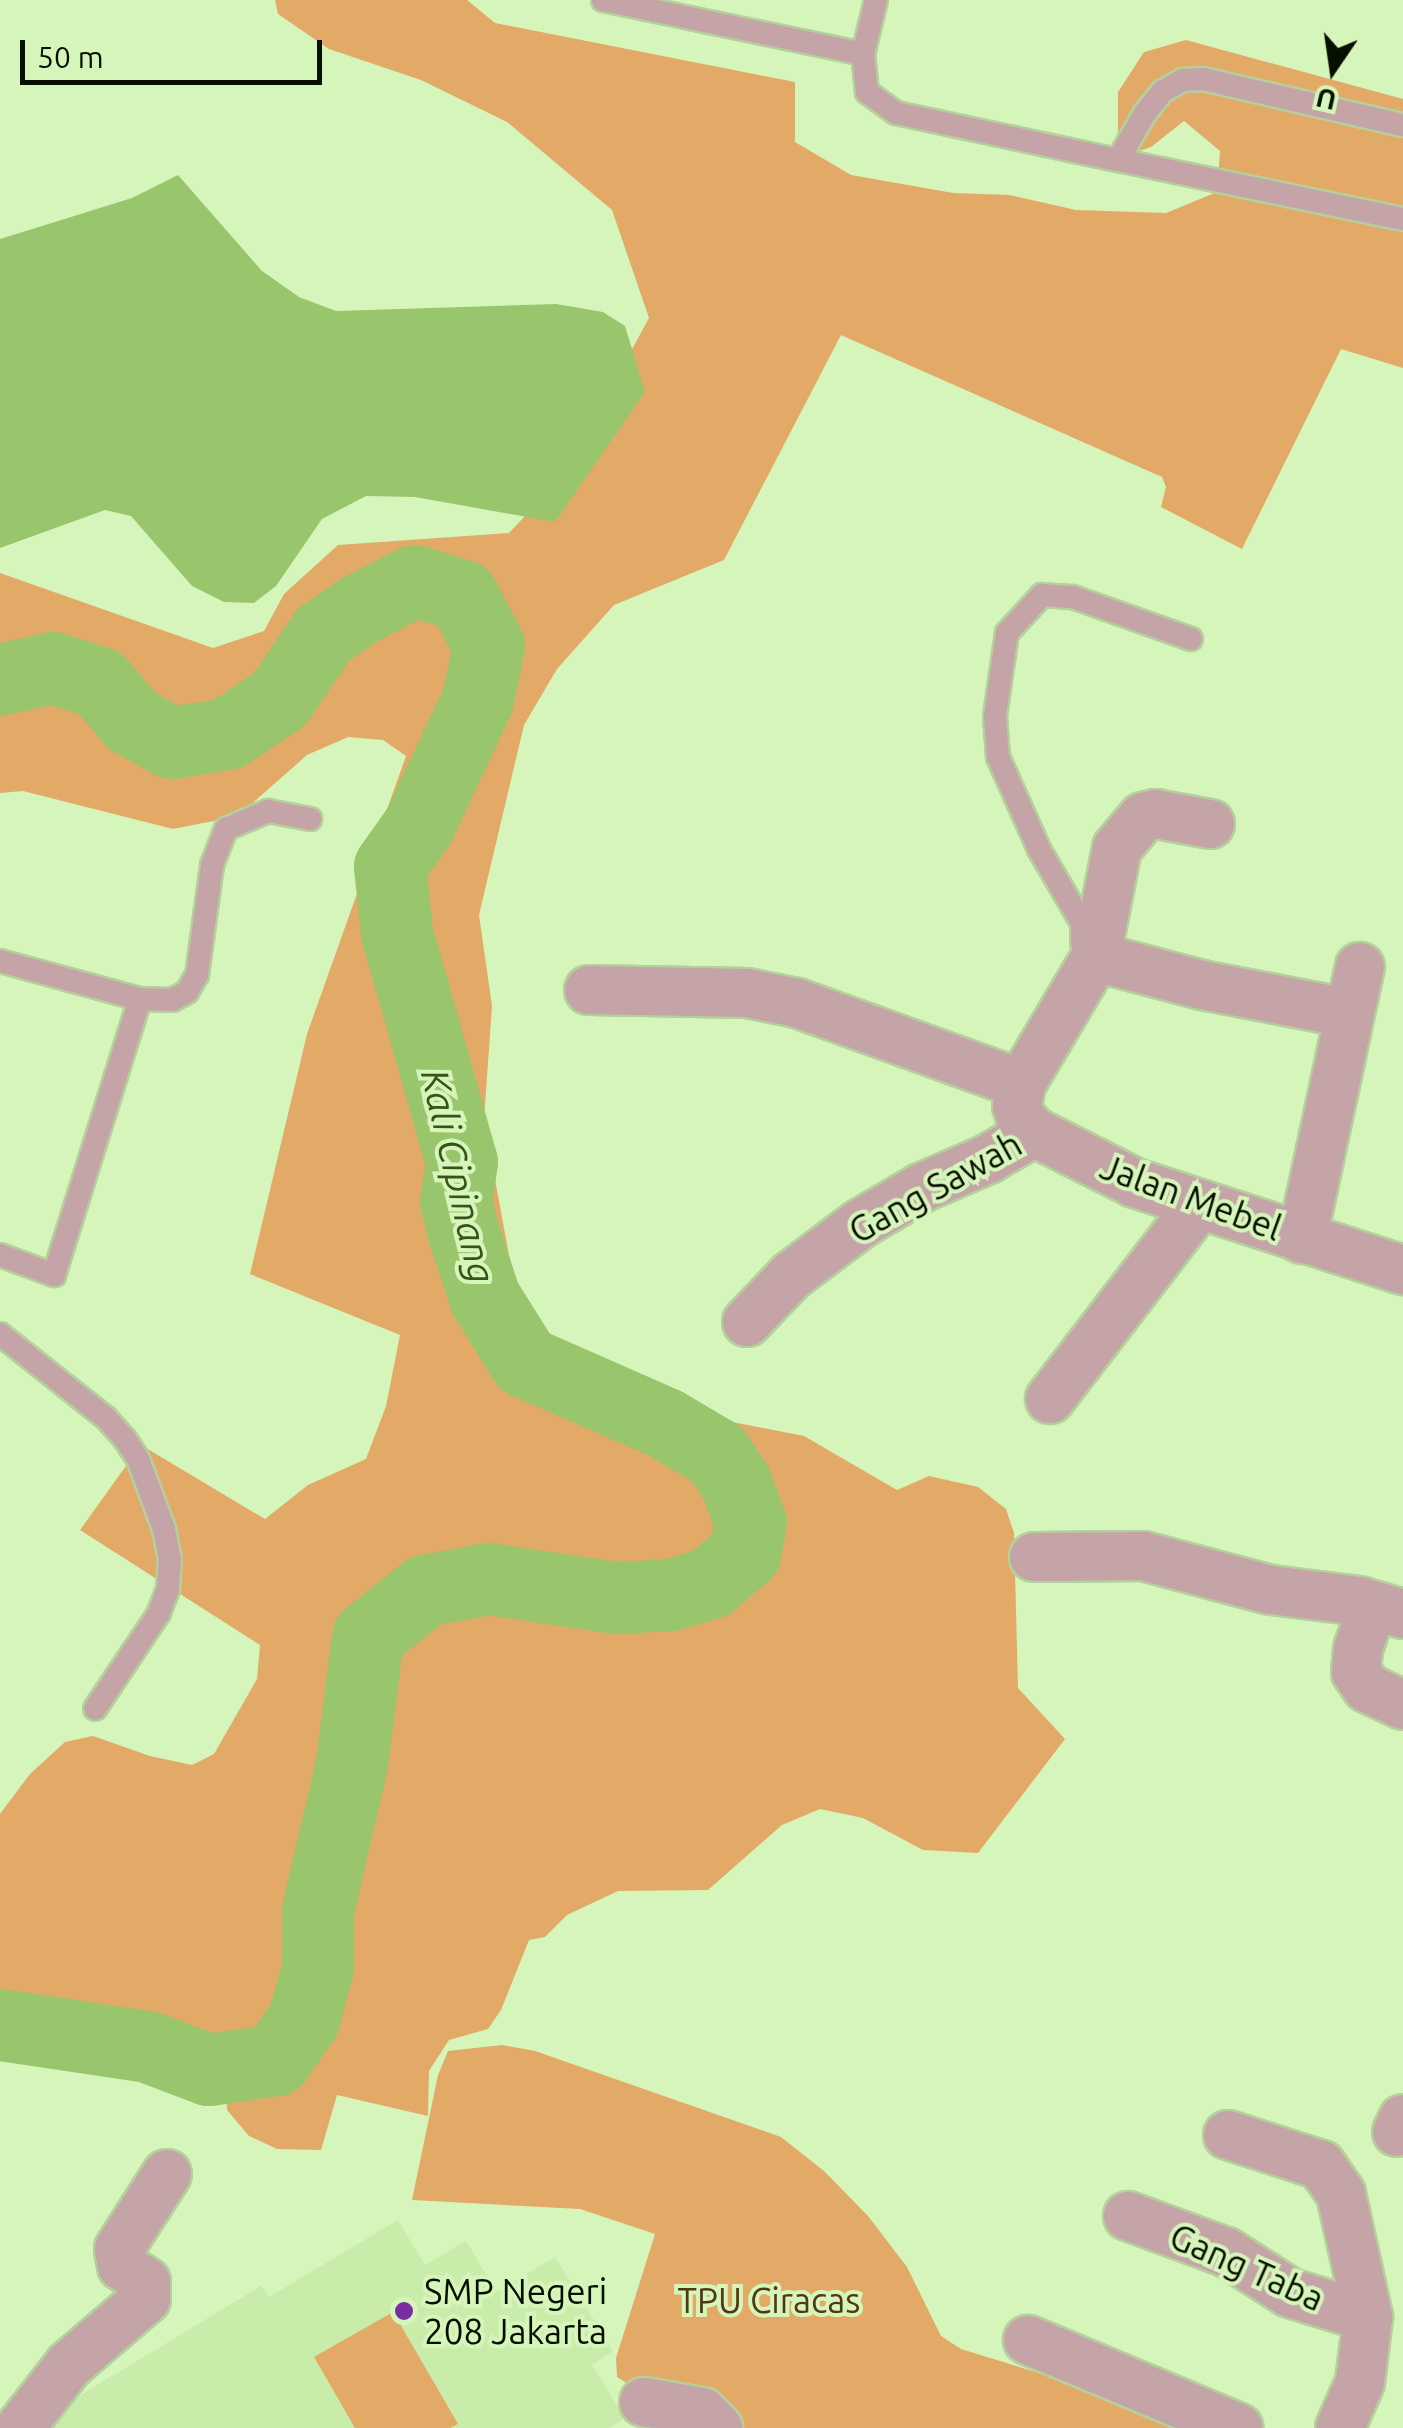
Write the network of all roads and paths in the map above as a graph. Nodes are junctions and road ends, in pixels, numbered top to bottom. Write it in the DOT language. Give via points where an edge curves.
graph roads {
  1 [pos="604,0"];
  2 [pos="876,0"];
  3 [pos="642,4"];
  4 [pos="863,54"];
  5 [pos="1403,125"];
  6 [pos="1118,160"];
  7 [pos="1403,219"];
  8 [pos="1191,639"];
  9 [pos="310,819"];
  10 [pos="1210,824"];
  11 [pos="0,961"];
  12 [pos="1360,967"];
  13 [pos="1088,969"];
  14 [pos="589,990"];
  15 [pos="140,999"];
  16 [pos="1347,1013"];
  17 [pos="1021,1084"];
  18 [pos="1034,1132"];
  19 [pos="1198,1206"];
  20 [pos="1302,1239"];
  21 [pos="0,1255"];
  22 [pos="1403,1270"];
  23 [pos="746,1322"];
  24 [pos="0,1334"];
  25 [pos="1050,1399"];
  26 [pos="1034,1557"];
  27 [pos="1387,1610"];
  28 [pos="1403,1705"];
  29 [pos="95,1708"];
  30 [pos="1228,2135"];
  31 [pos="167,2174"];
  32 [pos="1128,2216"];
  33 [pos="1368,2317"];
  34 [pos="1028,2340"];
  35 [pos="644,2402"];
  36 [pos="704,2423"];
  37 [pos="20,2428"];
  38 [pos="1238,2428"];
  39 [pos="1340,2428"];
  1 -- 3 [label="lane"];
  2 -- 4 [label="lane"];
  3 -- 4 [label="lane"];
  4 -- 6 [label="lane" via="867,92 896,112"];
  5 -- 6 [label="lane" via="1183,80 1145,113"];
  6 -- 7 [label="lane"];
  8 -- 13 [label="lane" via="1074,597 1042,595 1007,633 995,716 998,756 1039,849 1082,922"];
  9 -- 15 [label="lane" via="268,812 226,830 212,865 197,975 172,1000"];
  10 -- 13 [label="street" via="1156,814 1130,829 1118,848"];
  11 -- 15 [label="lane"];
  12 -- 16 [label="street"];
  13 -- 16 [label="street"];
  13 -- 17 [label="street"];
  14 -- 17 [label="street" via="747,993 797,1003"];
  15 -- 21 [label="lane" via="54,1275"];
  16 -- 20 [label="street"];
  17 -- 18 [label="street" via="1016,1106"];
  18 -- 19 [label="street, Jalan Mebel"];
  18 -- 23 [label="street, Gang Sawah" via="860,1224 791,1276"];
  19 -- 20 [label="street, Jalan Mebel"];
  19 -- 25 [label="street"];
  20 -- 22 [label="street, Jalan Mebel"];
  24 -- 29 [label="lane" via="126,1439 164,1529 170,1560 159,1612"];
  26 -- 27 [label="street" via="1143,1556 1271,1590"];
  27 -- 28 [label="street" via="1356,1672 1367,1688"];
  30 -- 33 [label="street, Gang Taba" via="1321,2165 1342,2194"];
  31 -- 37 [label="street" via="119,2249 122,2266 146,2282 146,2299 69,2365"];
  32 -- 33 [label="street, Gang Taba" via="1226,2252 1290,2294"];
  33 -- 39 [label="street, Gang Taba" via="1360,2382"];
  34 -- 38 [label="street"];
  35 -- 36 [label="street"];
}
